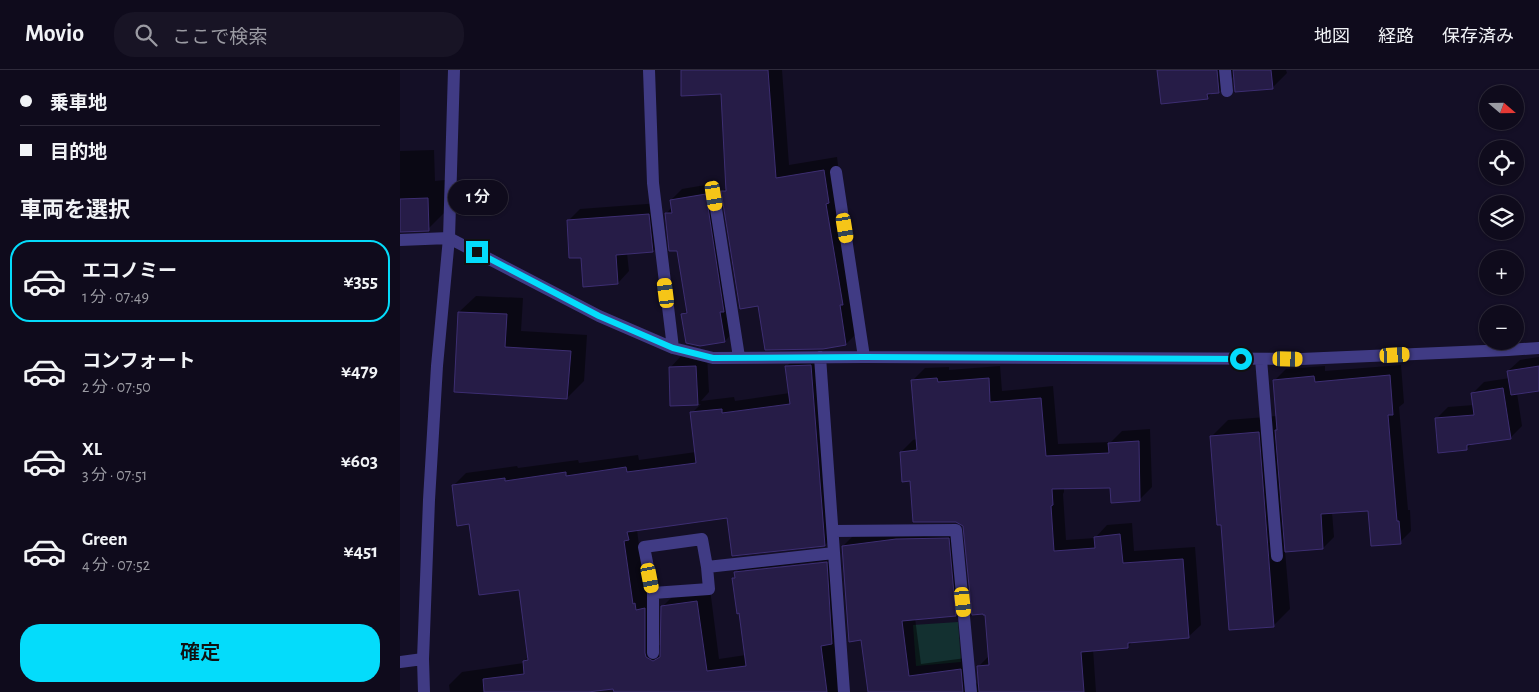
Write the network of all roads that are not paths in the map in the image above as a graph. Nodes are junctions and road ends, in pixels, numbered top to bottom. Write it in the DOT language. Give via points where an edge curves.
graph roads {
  1 [pos="454,70"];
  2 [pos="649,70"];
  3 [pos="1225,70"];
  4 [pos="1227,91"];
  5 [pos="836,172"];
  6 [pos="714,196"];
  7 [pos="449,238"];
  8 [pos="400,240"];
  9 [pos="673,348"];
  10 [pos="1539,348"];
  11 [pos="739,357"];
  12 [pos="820,357"];
  13 [pos="864,357"];
  14 [pos="1261,359"];
  15 [pos="833,531"];
  16 [pos="834,553"];
  17 [pos="1277,556"];
  18 [pos="707,568"];
  19 [pos="653,594"];
  20 [pos="653,653"];
  21 [pos="423,659"];
  22 [pos="400,662"];
  23 [pos="424,692"];
  24 [pos="844,692"];
  25 [pos="971,692"];
  1 -- 7 [label="street"];
  2 -- 9 [label="street" via="653,183"];
  3 -- 4 [label="street"];
  5 -- 13 [label="street"];
  6 -- 11 [label="street"];
  7 -- 8 [label="street"];
  7 -- 9 [label="street" via="599,316"];
  7 -- 21 [label="street" via="429,500"];
  9 -- 11 [label="street" via="713,358"];
  10 -- 14 [label="street"];
  11 -- 12 [label="street"];
  12 -- 13 [label="street"];
  12 -- 15 [label="street"];
  13 -- 14 [label="street"];
  14 -- 17 [label="street"];
  15 -- 16 [label="street"];
  15 -- 25 [label="street" via="956,530"];
  16 -- 18 [label="street"];
  16 -- 24 [label="street"];
  18 -- 19 [label="street" via="709,588"];
  18 -- 19 [label="street" via="702,539 644,547"];
  19 -- 20 [label="street"];
  21 -- 22 [label="street"];
  21 -- 23 [label="street"];
}
